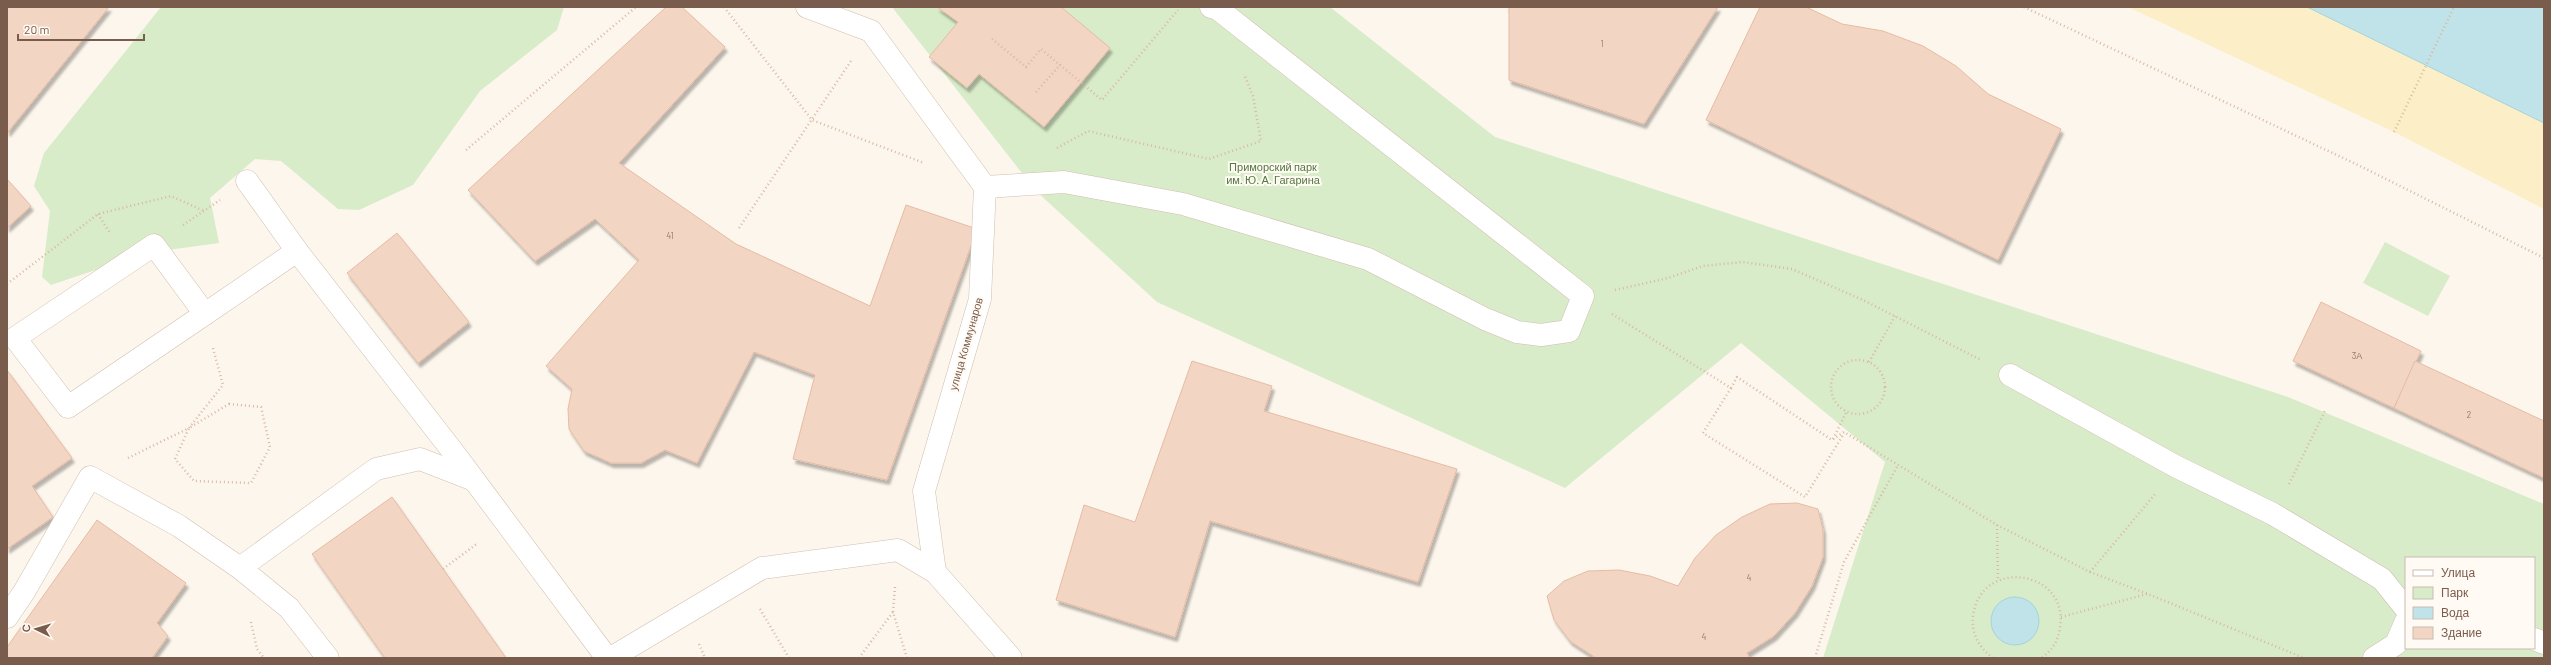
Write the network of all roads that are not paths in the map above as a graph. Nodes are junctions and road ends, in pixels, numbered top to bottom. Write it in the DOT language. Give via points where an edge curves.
graph roads {
  1 [pos="807,7"];
  2 [pos="1211,7"];
  3 [pos="247,181"];
  4 [pos="985,187"];
  5 [pos="297,251"];
  6 [pos="199,317"];
  7 [pos="11,334"];
  8 [pos="2010,375"];
  9 [pos="474,480"];
  10 [pos="240,568"];
  11 [pos="935,572"];
  12 [pos="2405,608"];
  13 [pos="7,617"];
  14 [pos="2405,623"];
  15 [pos="328,658"];
  16 [pos="607,658"];
  17 [pos="611,658"];
  18 [pos="1011,658"];
  19 [pos="2374,658"];
  1 -- 4 [label="street" via="871,31"];
  2 -- 4 [label="street" via="1218,9 1583,296 1570,331 1541,335 1517,332 1485,319 1368,259 1183,204 1064,182"];
  3 -- 5 [label="street"];
  4 -- 11 [label="street, улица Коммунаров" via="980,299 924,491"];
  5 -- 6 [label="street"];
  5 -- 9 [label="street"];
  6 -- 7 [label="street" via="68,407"];
  6 -- 7 [label="street" via="154,245"];
  8 -- 12 [label="street" via="2177,467 2273,514 2382,579"];
  9 -- 10 [label="street" via="420,460 376,469"];
  9 -- 16 [label="street"];
  10 -- 13 [label="street" via="179,526 90,477"];
  10 -- 15 [label="street" via="288,608"];
  11 -- 17 [label="street" via="898,550 762,568"];
  11 -- 18 [label="street"];
  14 -- 19 [label="street" via="2396,644"];
}
